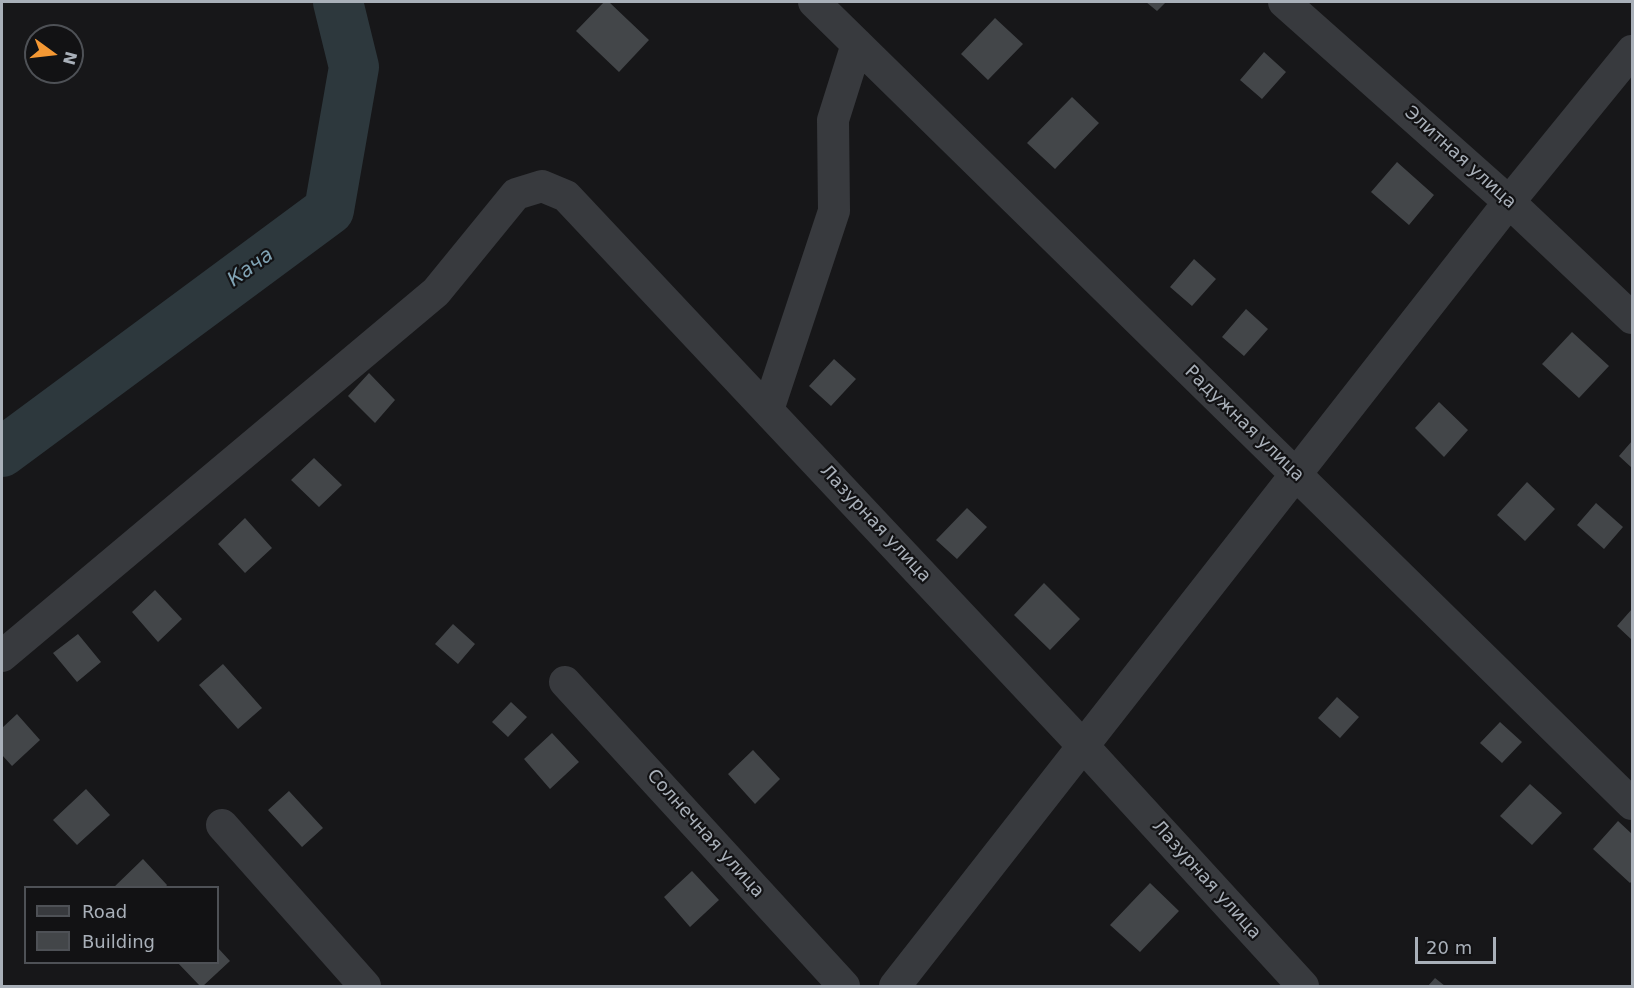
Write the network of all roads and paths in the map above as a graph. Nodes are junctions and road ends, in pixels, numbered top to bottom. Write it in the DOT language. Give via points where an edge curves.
graph roads {
  1 [pos="814,2"];
  2 [pos="1284,2"];
  3 [pos="857,44"];
  4 [pos="1632,51"];
  5 [pos="1509,202"];
  6 [pos="1632,318"];
  7 [pos="768,410"];
  8 [pos="1296,475"];
  9 [pos="2,656"];
  10 [pos="565,682"];
  11 [pos="1084,747"];
  12 [pos="1632,804"];
  13 [pos="222,825"];
  14 [pos="365,987"];
  15 [pos="844,987"];
  16 [pos="895,987"];
  17 [pos="1303,987"];
  1 -- 3 [label="street, Радужная улица"];
  2 -- 5 [label="street, Элитная улица"];
  3 -- 7 [label="street" via="833,120 834,211"];
  3 -- 8 [label="street, Радужная улица"];
  4 -- 5 [label="street"];
  5 -- 6 [label="street, Элитная улица"];
  5 -- 8 [label="street"];
  7 -- 9 [label="street, Лазурная улица" via="566,195 542,186 516,194 436,292"];
  7 -- 11 [label="street, Лазурная улица"];
  8 -- 11 [label="street"];
  8 -- 12 [label="street, Радужная улица"];
  10 -- 15 [label="street, Солнечная улица"];
  11 -- 16 [label="street"];
  11 -- 17 [label="street, Лазурная улица"];
  13 -- 14 [label="street"];
}
